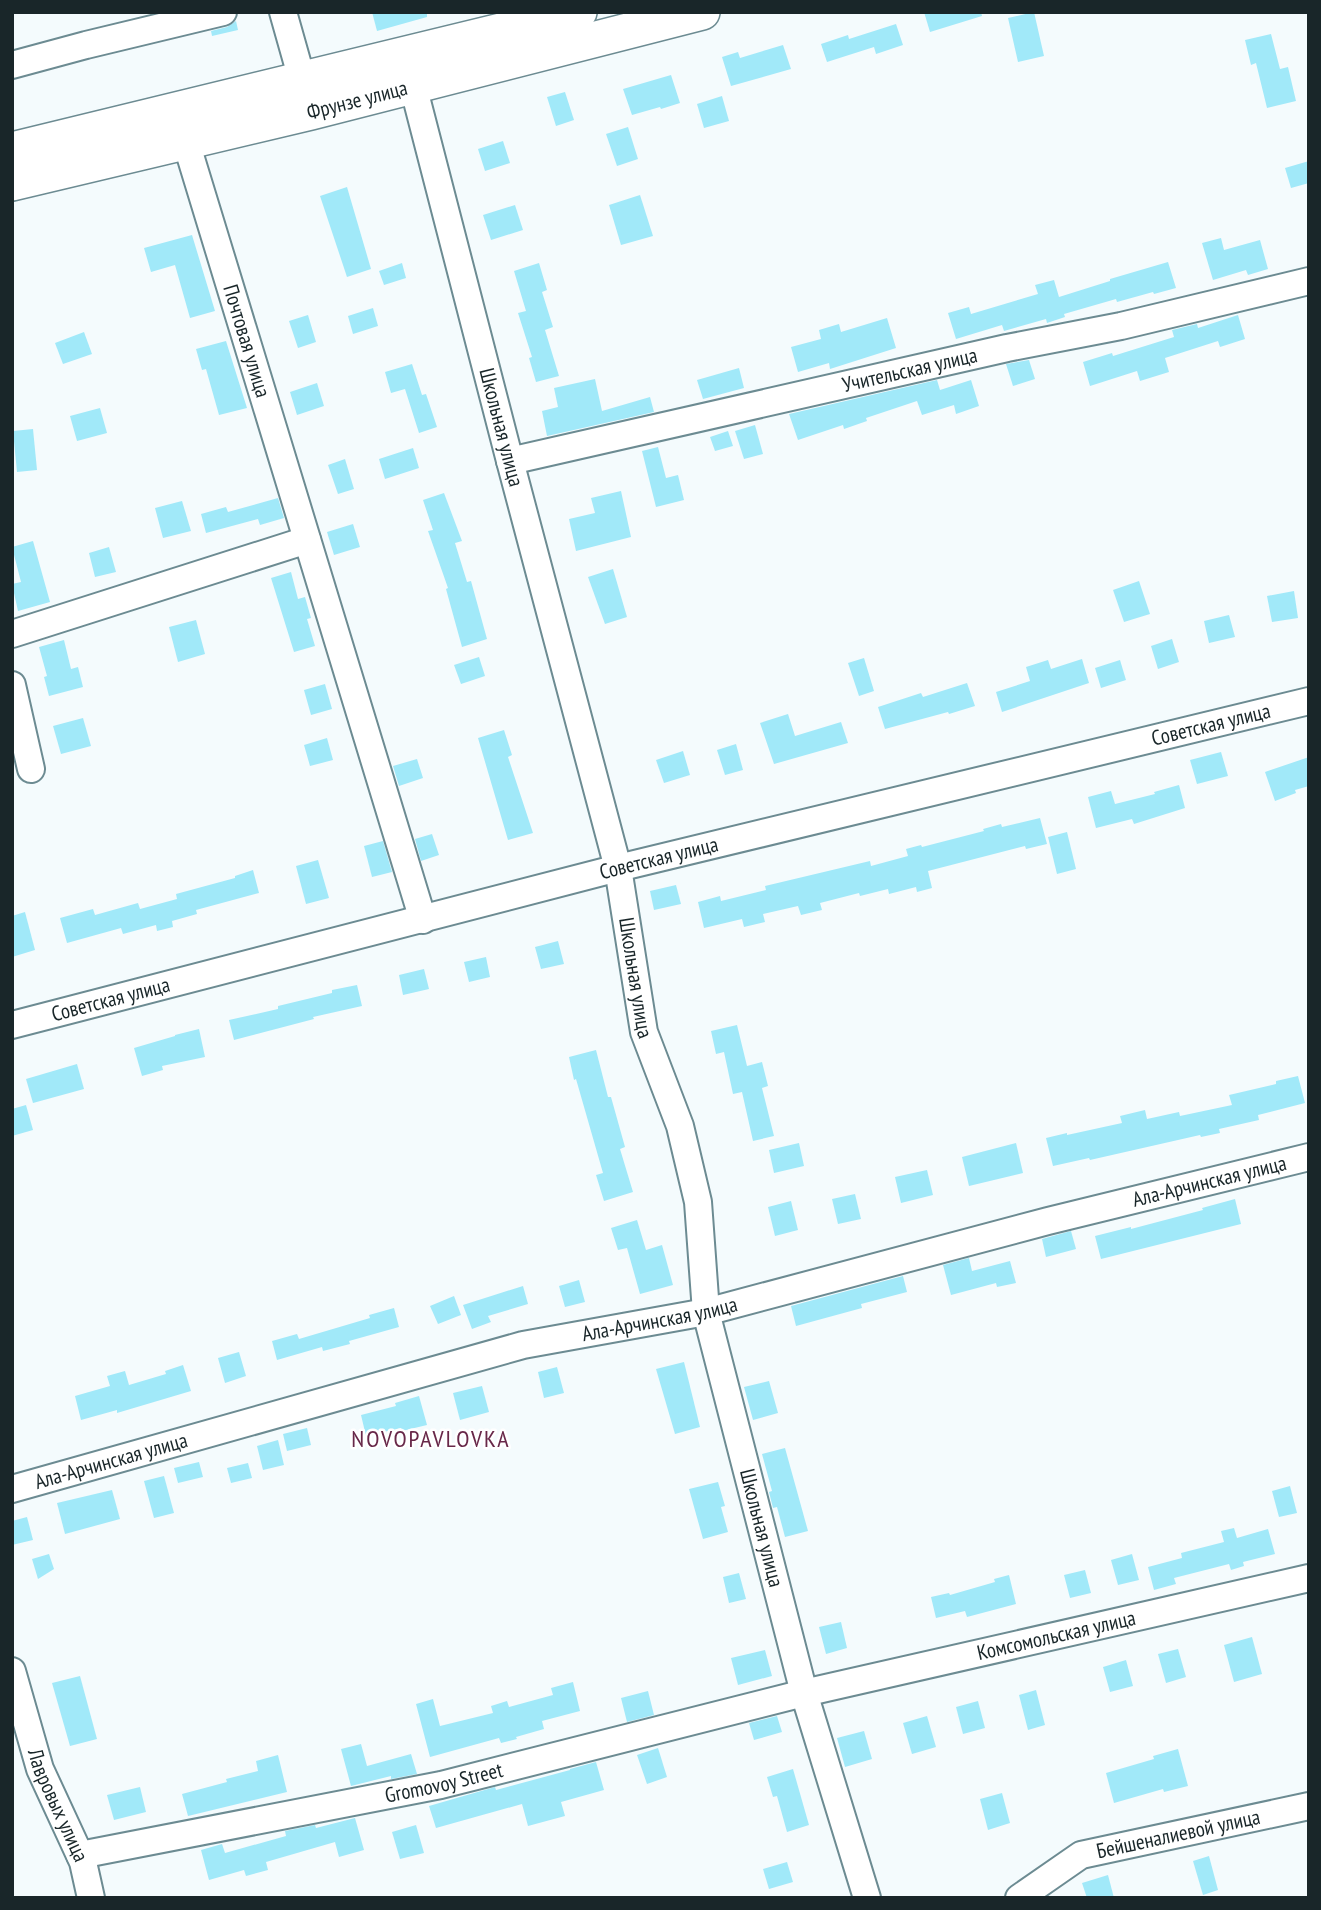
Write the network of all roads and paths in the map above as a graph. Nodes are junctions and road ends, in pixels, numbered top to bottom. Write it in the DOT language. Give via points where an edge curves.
graph roads {
  1 [pos="223,12"];
  2 [pos="283,12"];
  3 [pos="579,12"];
  4 [pos="702,12"];
  5 [pos="12,65"];
  6 [pos="409,70"];
  7 [pos="307,95"];
  8 [pos="186,142"];
  9 [pos="12,150"];
  10 [pos="12,183"];
  11 [pos="1309,281"];
  12 [pos="510,461"];
  13 [pos="307,540"];
  14 [pos="12,634"];
  15 [pos="12,685"];
  16 [pos="1309,701"];
  17 [pos="31,769"];
  18 [pos="618,868"];
  19 [pos="423,920"];
  20 [pos="12,1026"];
  21 [pos="1309,1157"];
  22 [pos="706,1312"];
  23 [pos="12,1489"];
  24 [pos="1309,1578"];
  25 [pos="12,1671"];
  26 [pos="804,1693"];
  27 [pos="1309,1806"];
  28 [pos="80,1855"];
  29 [pos="92,1898"];
  30 [pos="867,1898"];
  31 [pos="1019,1898"];
  1 -- 5 [label="street"];
  2 -- 7 [label="street"];
  3 -- 6 [label="main road, Фрунзе улица"];
  4 -- 6 [label="main road, Фрунзе улица"];
  6 -- 7 [label="main road, Фрунзе улица"];
  6 -- 12 [label="street, Школьная улица"];
  7 -- 8 [label="main road, Фрунзе улица"];
  7 -- 9 [label="main road, Фрунзе улица"];
  8 -- 10 [label="main road, Фрунзе улица"];
  8 -- 13 [label="street, Почтовая улица"];
  11 -- 12 [label="street, Учительская улица"];
  12 -- 18 [label="street, Школьная улица"];
  13 -- 14 [label="street"];
  13 -- 19 [label="street, Почтовая улица"];
  15 -- 17 [label="street"];
  16 -- 18 [label="street, Советская улица"];
  18 -- 19 [label="street, Советская улица"];
  18 -- 22 [label="street, Школьная улица" via="644,1032 680,1126 698,1202"];
  19 -- 20 [label="street, Советская улица"];
  21 -- 22 [label="street, Ала-Арчинская улица"];
  22 -- 23 [label="street, Ала-Арчинская улица" via="523,1345"];
  22 -- 26 [label="street, Школьная улица"];
  24 -- 26 [label="street, Комсомольская улица"];
  25 -- 28 [label="street, Лавровых улица" via="40,1769"];
  26 -- 28 [label="street, Gromovoy Street" via="442,1784"];
  26 -- 30 [label="street, Школьная улица"];
  27 -- 31 [label="street, Бейшеналиевой улица" via="1081,1856"];
  28 -- 29 [label="street, Лавровых улица"];
}
